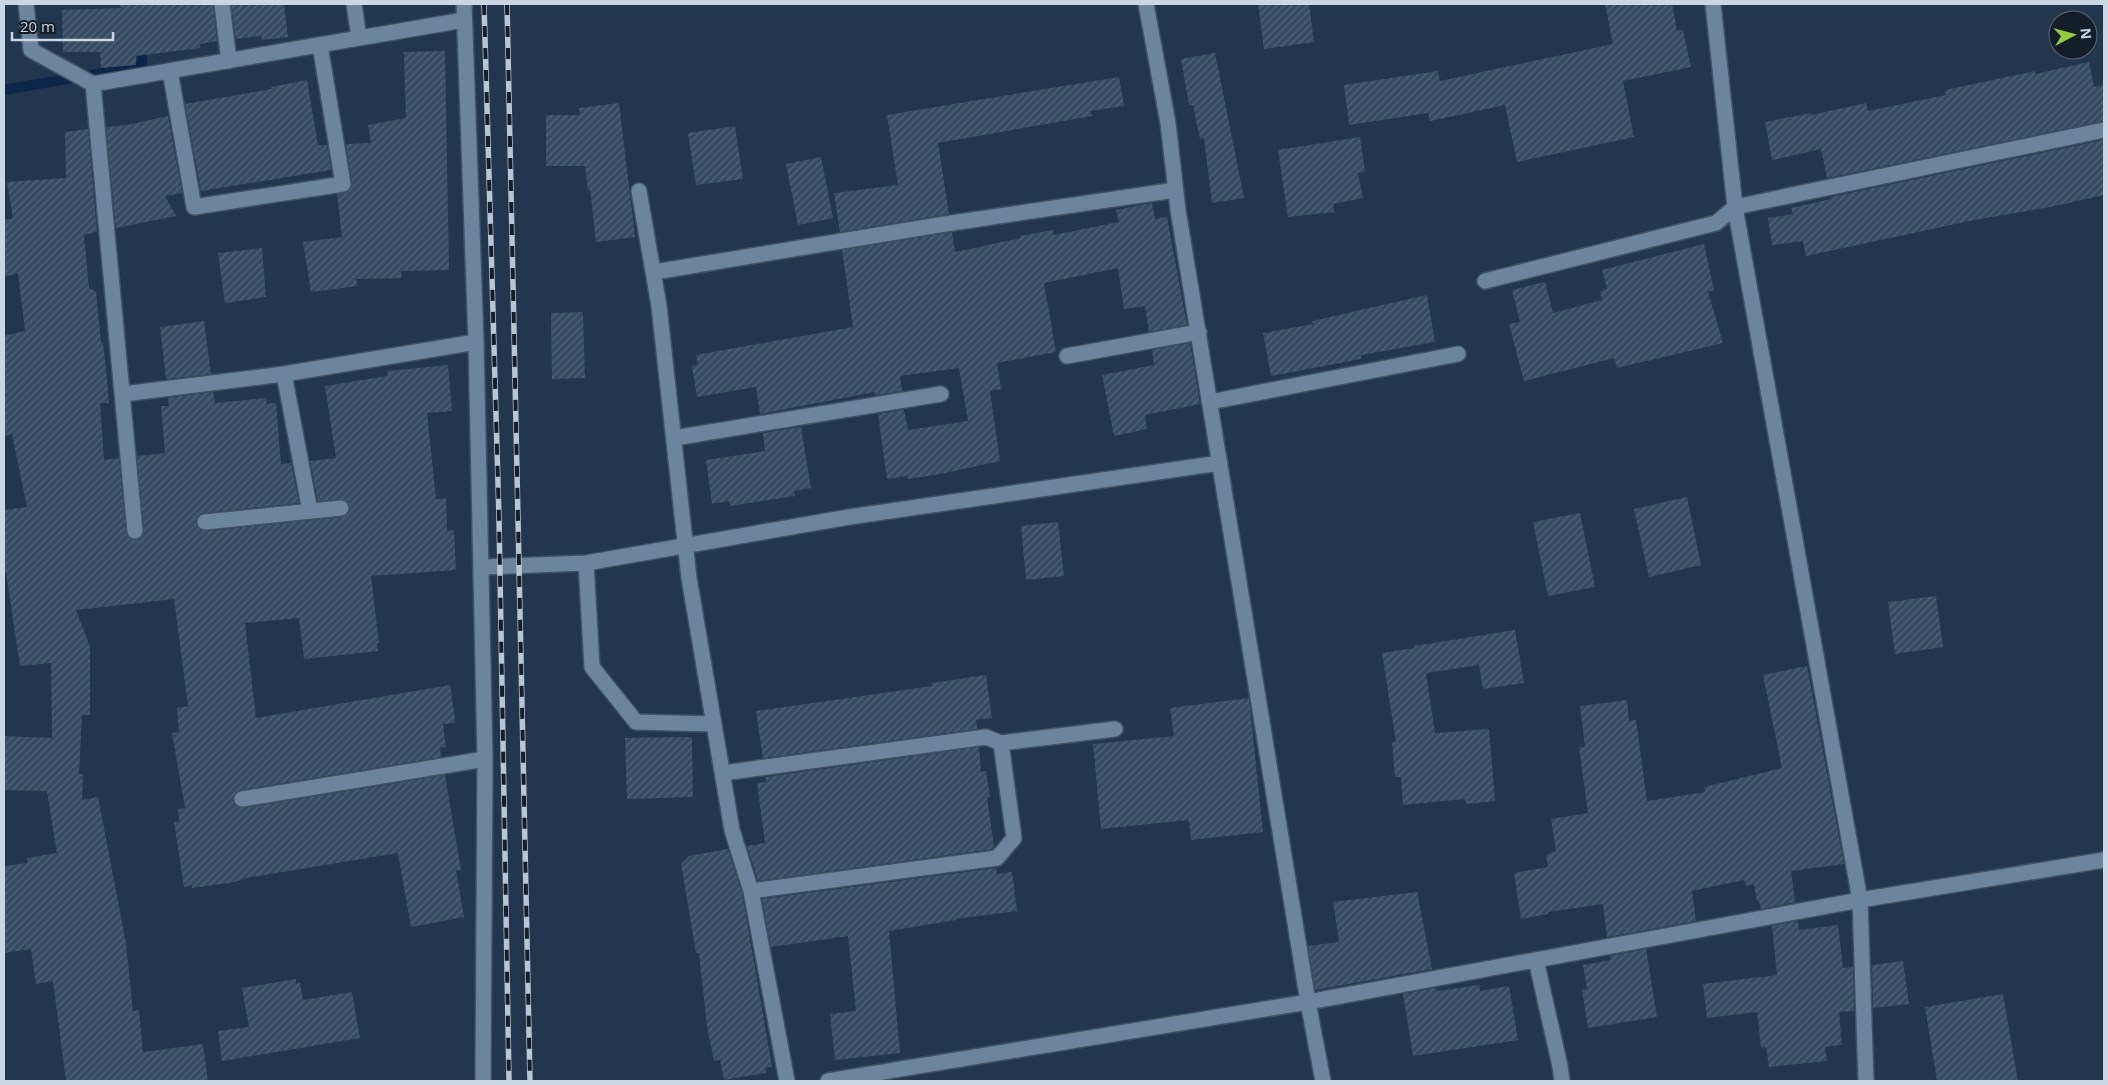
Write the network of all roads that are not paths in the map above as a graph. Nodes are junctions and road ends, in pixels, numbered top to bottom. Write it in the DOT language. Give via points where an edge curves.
graph roads {
  1 [pos="26,4"];
  2 [pos="222,4"];
  3 [pos="354,4"];
  4 [pos="464,4"];
  5 [pos="1146,4"];
  6 [pos="1713,4"];
  7 [pos="464,20"];
  8 [pos="359,38"];
  9 [pos="320,45"];
  10 [pos="229,61"];
  11 [pos="170,70"];
  12 [pos="93,84"];
  13 [pos="2104,130"];
  14 [pos="1175,190"];
  15 [pos="639,191"];
  16 [pos="1735,207"];
  17 [pos="654,272"];
  18 [pos="1486,280"];
  19 [pos="1198,332"];
  20 [pos="476,342"];
  21 [pos="1458,354"];
  22 [pos="1067,356"];
  23 [pos="284,374"];
  24 [pos="123,394"];
  25 [pos="940,394"];
  26 [pos="1210,402"];
  27 [pos="674,438"];
  28 [pos="1220,463"];
  29 [pos="341,508"];
  30 [pos="310,511"];
  31 [pos="205,522"];
  32 [pos="135,531"];
  33 [pos="686,546"];
  34 [pos="586,563"];
  35 [pos="481,567"];
  36 [pos="714,724"];
  37 [pos="1115,729"];
  38 [pos="1001,743"];
  39 [pos="485,759"];
  40 [pos="723,773"];
  41 [pos="242,799"];
  42 [pos="2104,860"];
  43 [pos="751,891"];
  44 [pos="1860,900"];
  45 [pos="1536,960"];
  46 [pos="1308,1002"];
  47 [pos="483,1081"];
  48 [pos="787,1081"];
  49 [pos="828,1081"];
  50 [pos="1323,1081"];
  51 [pos="1562,1081"];
  52 [pos="1866,1081"];
  1 -- 12 [label="street" via="31,50"];
  2 -- 10 [label="street"];
  3 -- 8 [label="street"];
  4 -- 7 [label="street"];
  5 -- 14 [label="street" via="1168,123"];
  6 -- 16 [label="street"];
  7 -- 8 [label="street"];
  7 -- 20 [label="street"];
  8 -- 9 [label="street"];
  9 -- 10 [label="street"];
  9 -- 11 [label="street" via="343,184 194,206"];
  10 -- 11 [label="street"];
  11 -- 12 [label="street"];
  12 -- 24 [label="street"];
  13 -- 16 [label="street"];
  14 -- 17 [label="street" via="936,225"];
  14 -- 19 [label="street"];
  15 -- 17 [label="street"];
  16 -- 18 [label="street" via="1716,223"];
  16 -- 44 [label="street"];
  17 -- 27 [label="street"];
  19 -- 22 [label="street"];
  19 -- 26 [label="street"];
  20 -- 23 [label="street"];
  20 -- 35 [label="street"];
  21 -- 26 [label="street"];
  23 -- 24 [label="street"];
  23 -- 30 [label="street"];
  24 -- 32 [label="street"];
  25 -- 27 [label="street"];
  26 -- 28 [label="street"];
  27 -- 33 [label="street"];
  28 -- 33 [label="street" via="848,517"];
  28 -- 46 [label="street"];
  29 -- 30 [label="street"];
  30 -- 31 [label="street"];
  33 -- 34 [label="street"];
  33 -- 36 [label="street"];
  34 -- 35 [label="street"];
  34 -- 36 [label="street" via="592,666 597,674 636,722"];
  35 -- 39 [label="street"];
  36 -- 40 [label="street"];
  37 -- 38 [label="street"];
  38 -- 40 [label="street" via="986,738"];
  38 -- 43 [label="street" via="1014,838 997,858"];
  39 -- 41 [label="street"];
  39 -- 47 [label="street"];
  40 -- 43 [label="street" via="732,830"];
  42 -- 44 [label="street"];
  43 -- 48 [label="street"];
  44 -- 45 [label="street"];
  44 -- 52 [label="street"];
  45 -- 46 [label="street"];
  45 -- 51 [label="street"];
  46 -- 49 [label="street"];
  46 -- 50 [label="street"];
}
